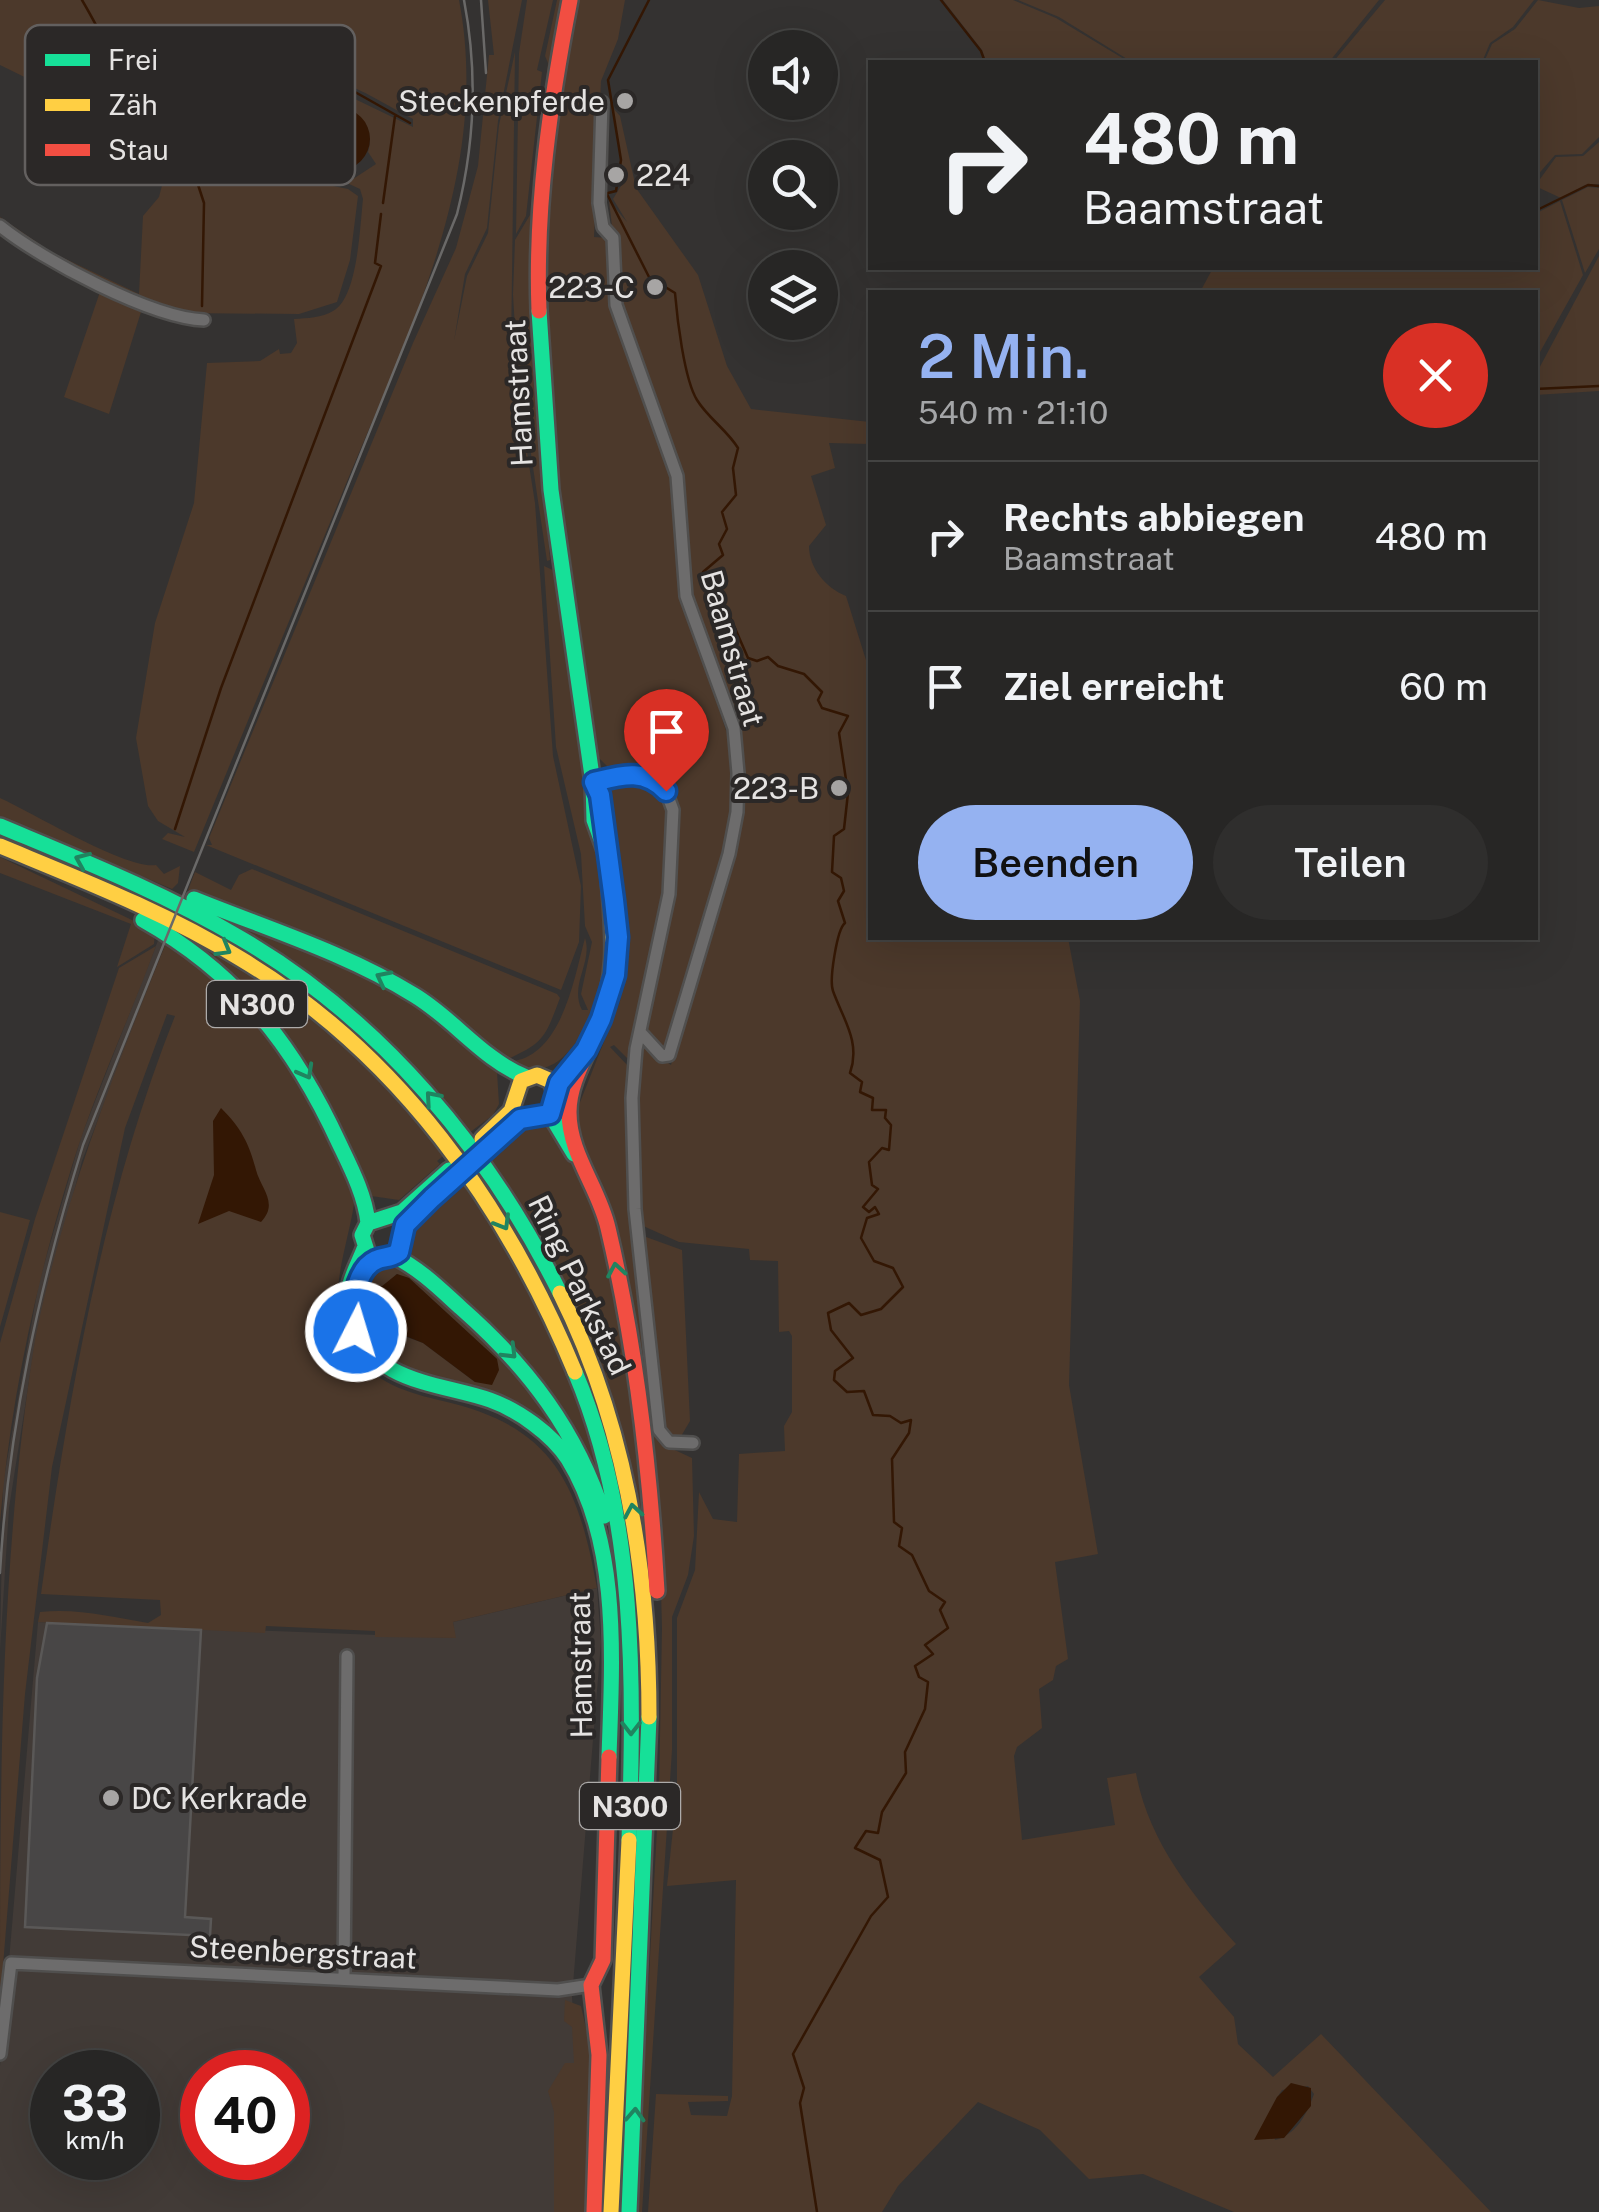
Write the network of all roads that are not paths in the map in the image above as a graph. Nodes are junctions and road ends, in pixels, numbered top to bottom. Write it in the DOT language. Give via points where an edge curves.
graph roads {
  1 [pos="570,0"];
  2 [pos="602,102"];
  3 [pos="0,226"];
  4 [pos="204,320"];
  5 [pos="594,782"];
  6 [pos="0,826"];
  7 [pos="0,846"];
  8 [pos="41,863"];
  9 [pos="116,874"];
  10 [pos="601,1019"];
  11 [pos="640,1032"];
  12 [pos="526,1077"];
  13 [pos="550,1083"];
  14 [pos="550,1114"];
  15 [pos="485,1143"];
  16 [pos="452,1173"];
  17 [pos="591,1175"];
  18 [pos="368,1223"];
  19 [pos="379,1255"];
  20 [pos="693,1443"];
  21 [pos="629,1630"];
  22 [pos="347,1656"];
  23 [pos="648,1678"];
  24 [pos="344,1979"];
  25 [pos="591,1986"];
  26 [pos="0,2054"];
  27 [pos="594,2212"];
  28 [pos="611,2212"];
  29 [pos="629,2212"];
  1 -- 5 [label="main road, Hamstraat" via="546,160 542,387"];
  2 -- 11 [label="street, Baamstraat" via="599,203 603,227 613,238 613,294 677,476 686,596 734,728 738,773 726,867 670,1055 662,1056"];
  3 -- 4 [label="street" via="52,262 144,306"];
  5 -- 10 [label="main road, Hamstraat" via="591,797 607,856 618,951"];
  5 -- 11 [label="street" via="646,776 666,791 673,810 667,906"];
  9 -- 6 [label="main road, Ring Parkstad / N300, one-way"];
  7 -- 8 [label="main road, Ring Parkstad / N300"];
  8 -- 18 [label="main road, N300, one-way" via="174,936 256,1003 312,1082"];
  8 -- 21 [label="main road, Ring Parkstad / N300, one-way" via="174,920 276,982 368,1058 468,1171 540,1290 589,1406 614,1507"];
  12 -- 9 [label="main road, N300, one-way" via="382,977"];
  23 -- 9 [label="main road, Ring Parkstad / N300, one-way" via="642,1570 620,1449 588,1352 513,1206 414,1078 316,989 226,929"];
  10 -- 13 [label="main road, Hamstraat" via="586,1050"];
  10 -- 17 [label="main road, N300" via="569,1110 575,1145"];
  11 -- 20 [label="street" via="632,1098 635,1209 659,1430 669,1442"];
  12 -- 13 [label="main road"];
  12 -- 15 [label="main road, Hamstraat" via="511,1111"];
  13 -- 14 [label="main road, Hamstraat"];
  14 -- 15 [label="main road, Hamstraat" via="520,1119"];
  14 -- 17 [label="main road, N300"];
  15 -- 16 [label="main road, Hamstraat"];
  16 -- 18 [label="main road, Hamstraat" via="402,1212"];
  16 -- 19 [label="main road, Hamstraat" via="410,1218 402,1246"];
  23 -- 17 [label="main road, N300, one-way" via="657,1590 648,1462 608,1223"];
  18 -- 19 [label="main road, Hamstraat" via="362,1235"];
  19 -- 21 [label="main road, N300, one-way" via="428,1279 506,1347 556,1407 599,1498"];
  19 -- 25 [label="main road, Hamstraat" via="348,1288 361,1342 393,1372 492,1402 540,1429 566,1457 590,1507 608,1589 612,1647 603,1960"];
  21 -- 28 [label="main road, Ring Parkstad / N300, one-way" via="632,1766"];
  22 -- 24 [label="street"];
  29 -- 23 [label="main road, Ring Parkstad / N300, one-way"];
  24 -- 25 [label="street, Steenbergstraat"];
  24 -- 26 [label="street, Steenbergstraat" via="12,1963"];
  25 -- 27 [label="main road, Hamstraat" via="600,2075"];
}
